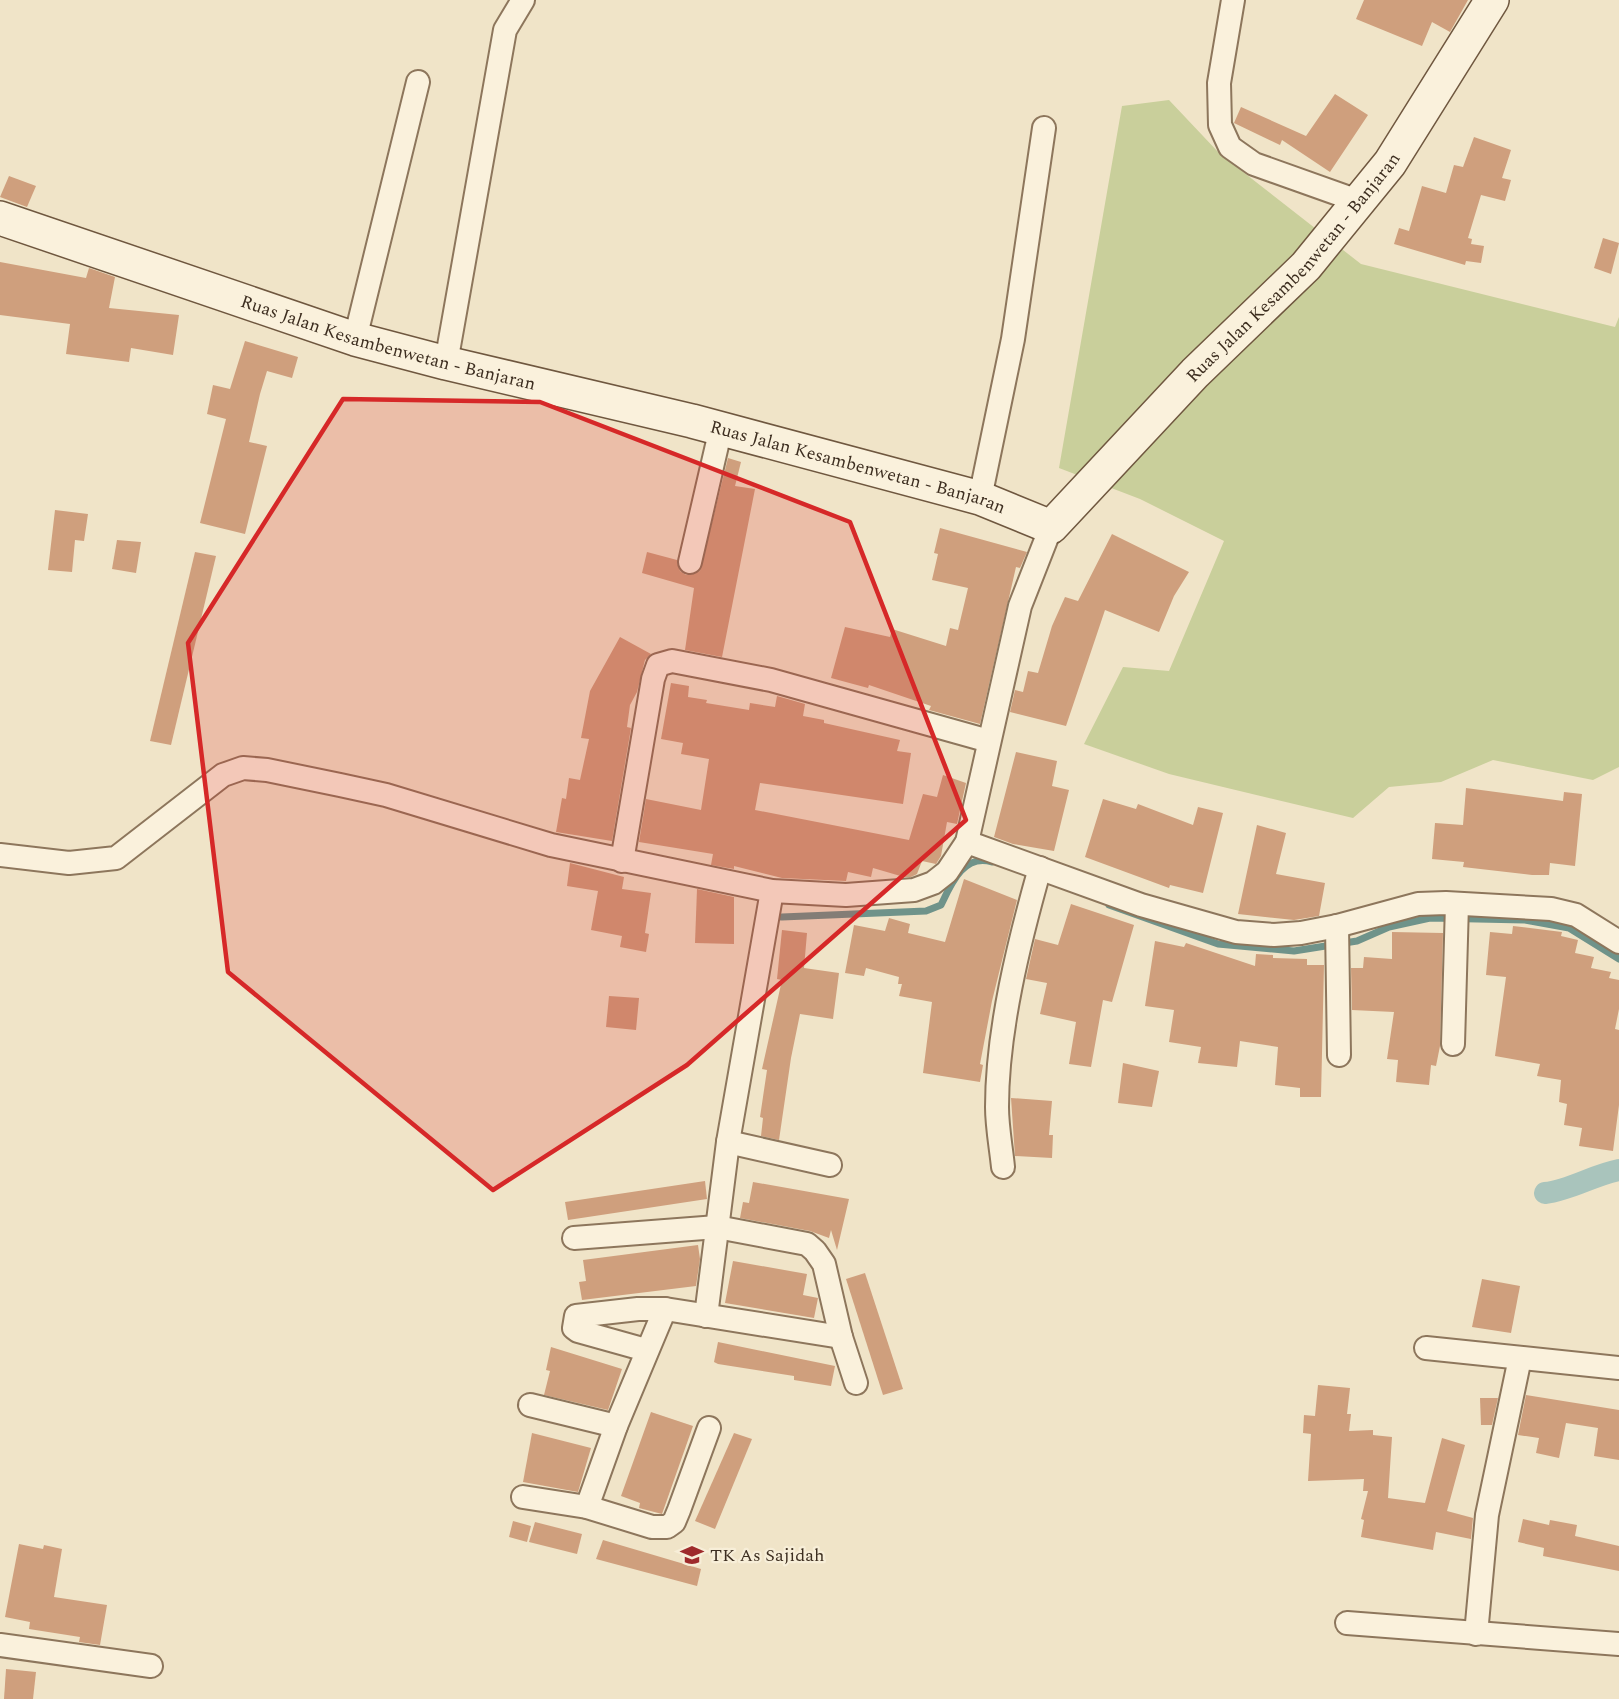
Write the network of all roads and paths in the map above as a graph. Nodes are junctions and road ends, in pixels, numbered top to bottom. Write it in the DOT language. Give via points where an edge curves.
graph roads {
  1 [pos="523,0"];
  2 [pos="1233,0"];
  3 [pos="1492,0"];
  4 [pos="418,82"];
  5 [pos="1044,128"];
  6 [pos="1358,201"];
  7 [pos="0,218"];
  8 [pos="355,339"];
  9 [pos="446,363"];
  10 [pos="721,428"];
  11 [pos="980,498"];
  12 [pos="1051,527"];
  13 [pos="690,562"];
  14 [pos="989,741"];
  15 [pos="967,842"];
  16 [pos="0,855"];
  17 [pos="622,861"];
  18 [pos="1040,868"];
  19 [pos="772,891"];
  20 [pos="1457,904"];
  21 [pos="1337,926"];
  22 [pos="1619,942"];
  23 [pos="1453,1044"];
  24 [pos="1339,1055"];
  25 [pos="728,1142"];
  26 [pos="830,1166"];
  27 [pos="1003,1167"];
  28 [pos="717,1227"];
  29 [pos="574,1238"];
  30 [pos="665,1309"];
  31 [pos="706,1316"];
  32 [pos="841,1337"];
  33 [pos="1426,1348"];
  34 [pos="646,1350"];
  35 [pos="1520,1358"];
  36 [pos="1619,1368"];
  37 [pos="856,1383"];
  38 [pos="530,1406"];
  39 [pos="616,1426"];
  40 [pos="709,1428"];
  41 [pos="523,1497"];
  42 [pos="587,1507"];
  43 [pos="1347,1623"];
  44 [pos="1476,1634"];
  45 [pos="1619,1644"];
  46 [pos="0,1645"];
  47 [pos="151,1666"];
  1 -- 9 [label="street" via="505,30"];
  2 -- 6 [label="street" via="1219,83 1220,125 1230,147 1254,164"];
  3 -- 6 [label="main road, Ruas Jalan Kesambenwetan - Banjaran" via="1390,163"];
  4 -- 8 [label="street"];
  5 -- 11 [label="street" via="1013,339"];
  6 -- 12 [label="main road, Ruas Jalan Kesambenwetan - Banjaran" via="1306,266 1195,373"];
  7 -- 8 [label="main road, Ruas Jalan Kesambenwetan - Banjaran"];
  8 -- 9 [label="main road, Ruas Jalan Kesambenwetan - Banjaran"];
  9 -- 10 [label="main road, Ruas Jalan Kesambenwetan - Banjaran"];
  10 -- 11 [label="main road, Ruas Jalan Kesambenwetan - Banjaran"];
  10 -- 13 [label="street"];
  11 -- 12 [label="main road, Ruas Jalan Kesambenwetan - Banjaran"];
  12 -- 14 [label="street" via="1020,606"];
  14 -- 15 [label="street"];
  14 -- 17 [label="street" via="771,680 672,662 658,665"];
  15 -- 18 [label="street"];
  15 -- 19 [label="street" via="947,872 914,890 846,895"];
  16 -- 17 [label="street" via="69,863 116,858 223,775 243,768 386,795 551,845"];
  17 -- 19 [label="street"];
  18 -- 21 [label="street" via="1141,905 1236,933 1274,935"];
  18 -- 27 [label="street" via="1021,936 998,1077"];
  19 -- 25 [label="street"];
  20 -- 21 [label="street" via="1418,904"];
  20 -- 22 [label="street" via="1551,909 1576,915"];
  20 -- 23 [label="street"];
  21 -- 24 [label="street"];
  25 -- 26 [label="street"];
  25 -- 28 [label="street"];
  28 -- 29 [label="street"];
  28 -- 31 [label="street"];
  28 -- 32 [label="street" via="807,1244 816,1251 824,1264"];
  30 -- 31 [label="street"];
  30 -- 34 [label="street"];
  30 -- 34 [label="street" via="574,1319 578,1331"];
  31 -- 32 [label="street"];
  32 -- 37 [label="street"];
  33 -- 35 [label="street"];
  34 -- 39 [label="street"];
  35 -- 36 [label="street"];
  35 -- 44 [label="street" via="1487,1515"];
  38 -- 39 [label="street"];
  39 -- 42 [label="street"];
  40 -- 42 [label="street" via="677,1516 667,1527 652,1527"];
  41 -- 42 [label="street"];
  43 -- 44 [label="street"];
  44 -- 45 [label="street"];
  46 -- 47 [label="street"];
}
